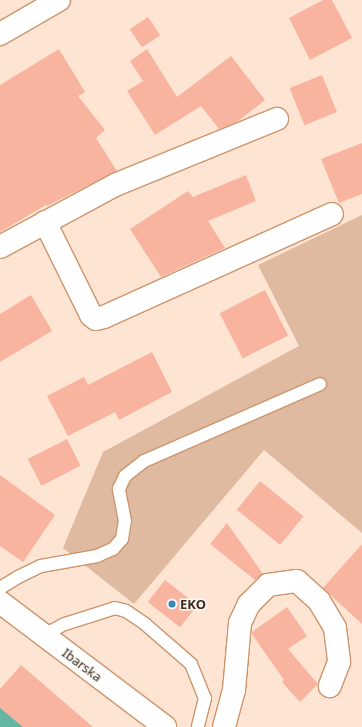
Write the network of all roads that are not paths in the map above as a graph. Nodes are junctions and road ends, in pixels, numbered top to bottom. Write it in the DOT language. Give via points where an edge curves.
graph roads {
  1 [pos="59,0"];
  2 [pos="0,34"];
  3 [pos="277,119"];
  4 [pos="332,214"];
  5 [pos="45,222"];
  6 [pos="0,247"];
  7 [pos="320,384"];
  8 [pos="0,588"];
  9 [pos="0,602"];
  10 [pos="42,636"];
  11 [pos="330,686"];
  12 [pos="165,727"];
  13 [pos="198,727"];
  14 [pos="224,727"];
  1 -- 2 [label="street"];
  3 -- 5 [label="street" via="115,185"];
  4 -- 5 [label="street" via="96,319 91,315"];
  5 -- 6 [label="street"];
  7 -- 8 [label="lane" via="144,461 125,476 119,489 125,521 122,539 113,549 97,556 41,566"];
  9 -- 10 [label="street, Ibarska"];
  10 -- 12 [label="street, Ibarska"];
  10 -- 13 [label="lane" via="65,624 108,610 115,608 126,611 191,664 205,698"];
  11 -- 14 [label="street" via="339,662 335,628 319,601 297,581 268,585 249,604 240,623 234,690"];
}
